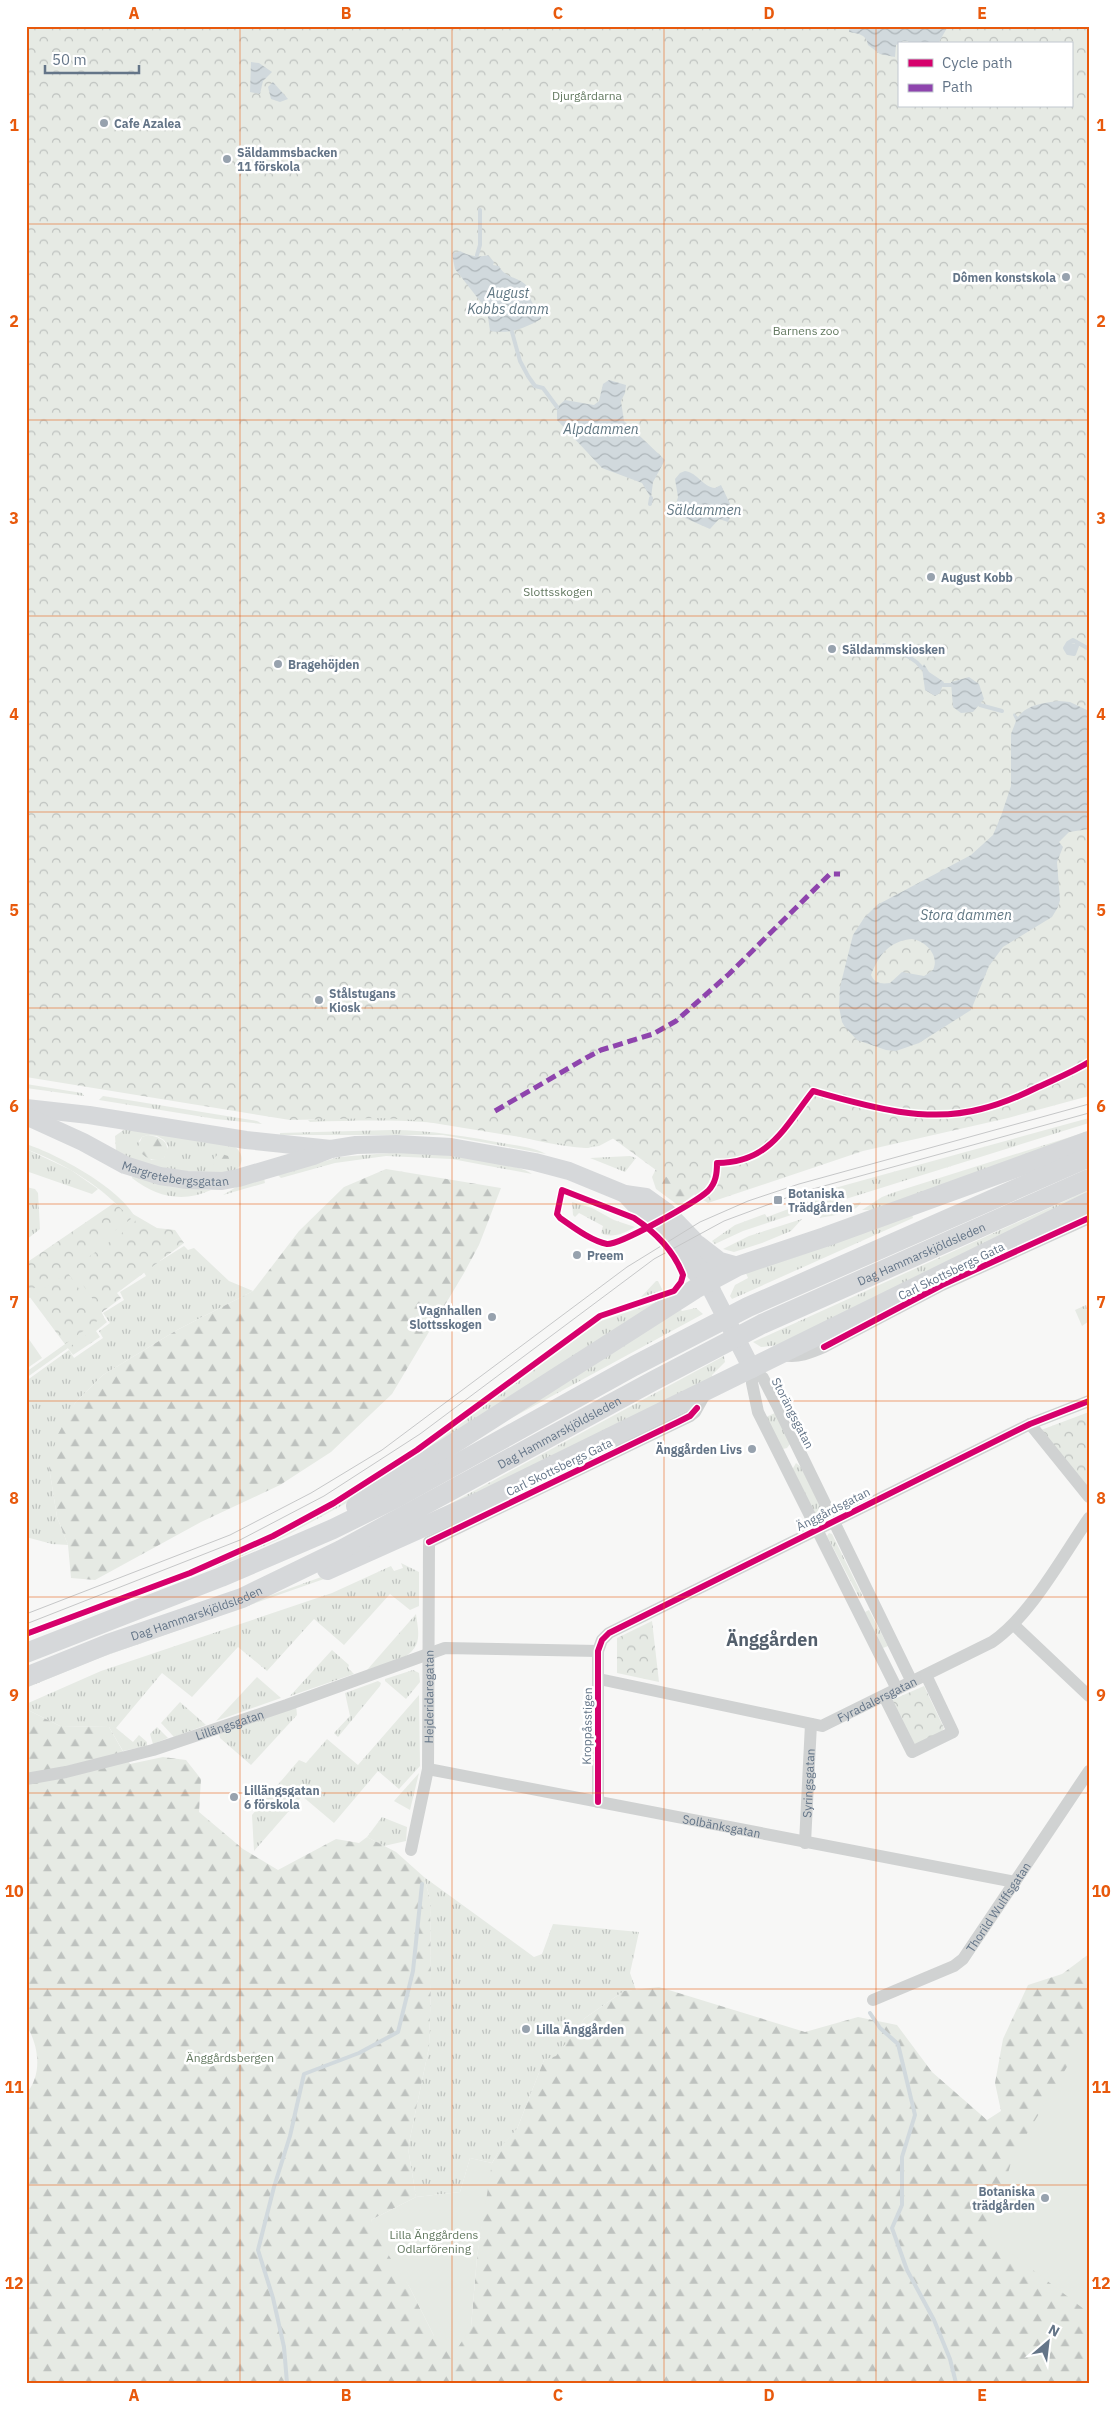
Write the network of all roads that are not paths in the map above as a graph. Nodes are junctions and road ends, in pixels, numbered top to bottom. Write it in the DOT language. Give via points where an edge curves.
graph roads {
  1 [pos="26,1108"];
  2 [pos="26,1116"];
  3 [pos="1089,1141"];
  4 [pos="331,1149"];
  5 [pos="1089,1157"];
  6 [pos="1089,1179"];
  7 [pos="1089,1202"];
  8 [pos="643,1204"];
  9 [pos="1089,1218"];
  10 [pos="706,1272"];
  11 [pos="779,1354"];
  12 [pos="750,1365"];
  13 [pos="706,1392"];
  14 [pos="1089,1401"];
  15 [pos="1030,1424"];
  16 [pos="800,1452"];
  17 [pos="781,1461"];
  18 [pos="1089,1497"];
  19 [pos="1089,1518"];
  20 [pos="833,1521"];
  21 [pos="817,1529"];
  22 [pos="428,1542"];
  23 [pos="284,1550"];
  24 [pos="242,1598"];
  25 [pos="871,1601"];
  26 [pos="858,1608"];
  27 [pos="1014,1625"];
  28 [pos="598,1650"];
  29 [pos="26,1653"];
  30 [pos="428,1654"];
  31 [pos="926,1675"];
  32 [pos="26,1677"];
  33 [pos="599,1679"];
  34 [pos="912,1682"];
  35 [pos="897,1689"];
  36 [pos="884,1696"];
  37 [pos="1089,1696"];
  38 [pos="811,1724"];
  39 [pos="428,1769"];
  40 [pos="1089,1771"];
  41 [pos="26,1779"];
  42 [pos="598,1802"];
  43 [pos="805,1843"];
  44 [pos="411,1850"];
  45 [pos="1015,1882"];
  46 [pos="872,2000"];
  1 -- 4 [label="main road, Margretebergsgatan"];
  2 -- 4 [label="main road, Margretebergsgatan" via="125,1165 176,1179 222,1181 238,1178"];
  3 -- 10 [label="main road" via="825,1237 738,1266"];
  4 -- 8 [label="main road, Margretebergsgatan" via="424,1144 500,1154 569,1171"];
  5 -- 23 [label="main road, Dag Hammarskjöldsleden" via="748,1307 394,1499"];
  6 -- 24 [label="main road, Dag Hammarskjöldsleden" via="762,1324 341,1550"];
  7 -- 11 [label="main road"];
  8 -- 10 [label="main road, Margretebergsgatan" via="662,1229"];
  8 -- 10 [label="main road, Margretebergsgatan" via="667,1212 693,1239"];
  9 -- 11 [label="street, Carl Skottsbergs Gata" via="942,1285 824,1347 799,1356"];
  10 -- 12 [label="main road, Margretebergsgatan"];
  10 -- 23 [label="main road"];
  11 -- 12 [label="main road"];
  12 -- 13 [label="main road"];
  12 -- 16 [label="street, Storängsgatan" via="763,1378"];
  12 -- 17 [label="street, Storängsgatan" via="758,1412"];
  13 -- 22 [label="street, Carl Skottsbergs Gata" via="690,1416"];
  13 -- 24 [label="main road" via="374,1550 304,1579"];
  14 -- 15 [label="street, Änggårdsgatan"];
  15 -- 18 [label="street"];
  15 -- 20 [label="street, Änggårdsgatan"];
  16 -- 17 [label="street, Storängsgatan"];
  16 -- 20 [label="street, Storängsgatan"];
  17 -- 21 [label="street, Storängsgatan"];
  19 -- 27 [label="street, Fyradalersgatan"];
  20 -- 21 [label="street, Änggårdsgatan"];
  20 -- 25 [label="street, Storängsgatan"];
  21 -- 26 [label="street, Storängsgatan"];
  21 -- 28 [label="street, Änggårdsgatan" via="609,1633"];
  22 -- 30 [label="street, Hejderidaregatan"];
  23 -- 29 [label="main road, Dag Hammarskjöldsleden"];
  24 -- 32 [label="main road, Dag Hammarskjöldsleden" via="108,1644"];
  25 -- 26 [label="street"];
  25 -- 34 [label="street, Storängsgatan"];
  26 -- 35 [label="street, Storängsgatan"];
  27 -- 31 [label="street, Fyradalersgatan" via="992,1642"];
  27 -- 37 [label="street"];
  28 -- 30 [label="street" via="445,1648"];
  28 -- 33 [label="street, Kroppåsstigen"];
  30 -- 39 [label="street, Hejderidaregatan"];
  30 -- 41 [label="street, Lillängsgatan" via="152,1750"];
  31 -- 34 [label="street, Fyradalersgatan"];
  31 -- 36 [label="street" via="953,1732 912,1752"];
  33 -- 38 [label="street, Fyradalersgatan"];
  33 -- 42 [label="street, Kroppåsstigen"];
  34 -- 35 [label="street, Fyradalersgatan"];
  35 -- 36 [label="street, Fyradalersgatan"];
  36 -- 38 [label="street, Fyradalersgatan" via="822,1726"];
  38 -- 43 [label="street, Syringsgatan"];
  39 -- 42 [label="street, Solbänksgatan"];
  39 -- 44 [label="street, Hejderidaregatan"];
  40 -- 45 [label="street, Thorild Wulffsgatan"];
  42 -- 43 [label="street, Solbänksgatan"];
  43 -- 45 [label="street, Solbänksgatan"];
  45 -- 46 [label="street, Thorild Wulffsgatan" via="967,1953 954,1966"];
}
